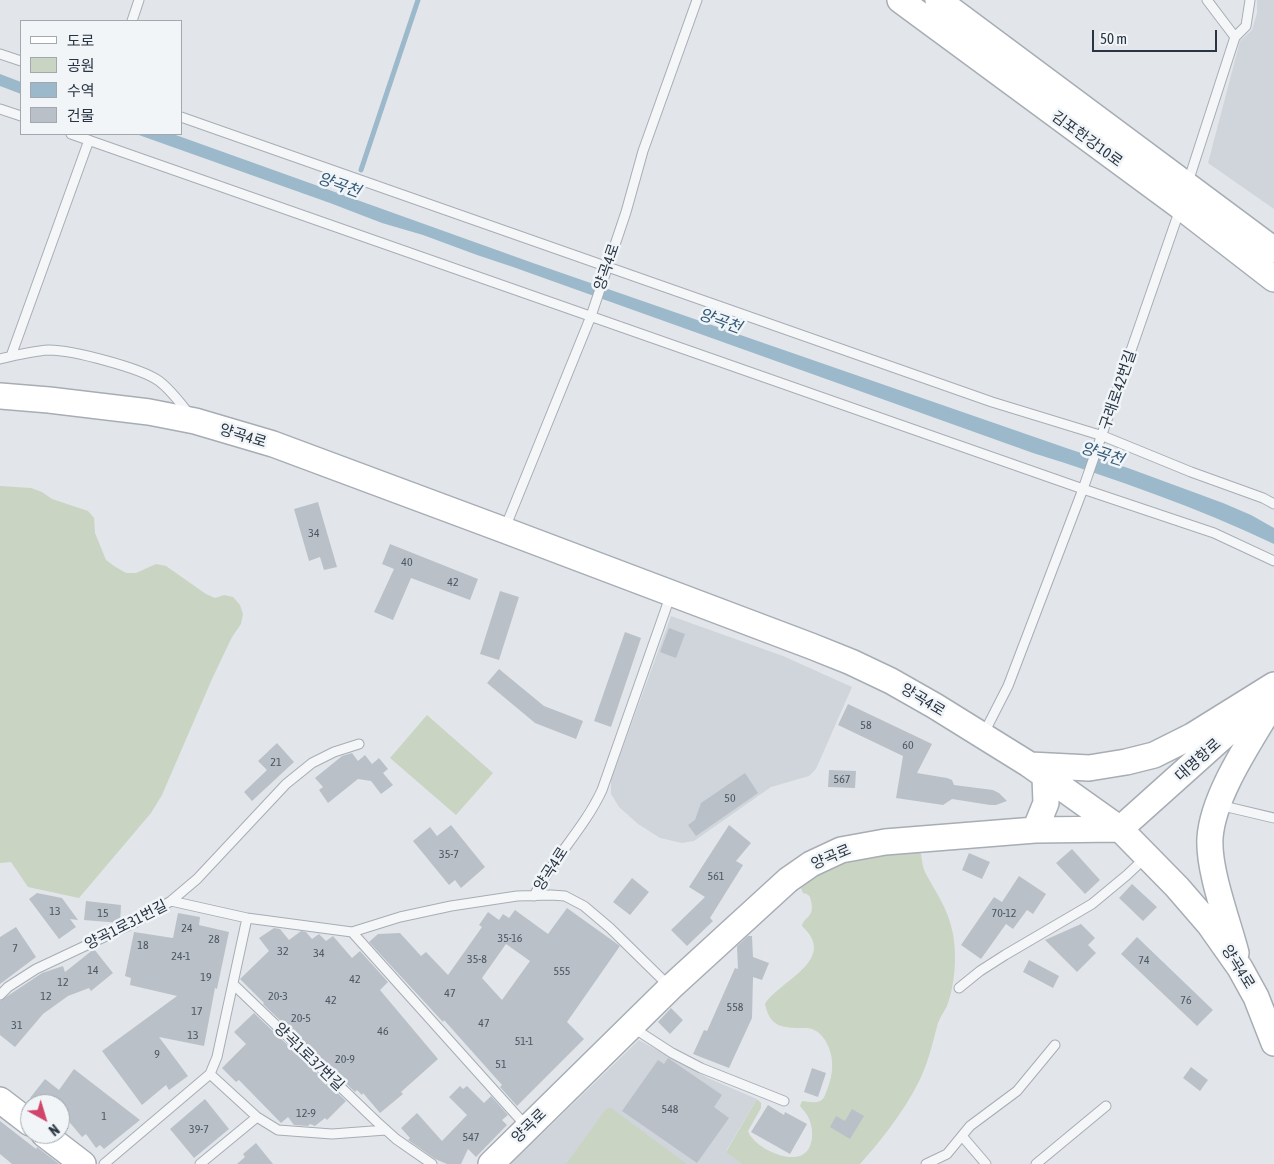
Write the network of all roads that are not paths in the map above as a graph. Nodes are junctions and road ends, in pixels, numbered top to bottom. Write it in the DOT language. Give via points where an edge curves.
graph roads {
  1 [pos="139,0"];
  2 [pos="696,0"];
  3 [pos="900,0"];
  4 [pos="938,0"];
  5 [pos="1207,0"];
  6 [pos="1250,0"];
  7 [pos="132,20"];
  8 [pos="1236,37"];
  9 [pos="0,54"];
  10 [pos="20,61"];
  11 [pos="0,109"];
  12 [pos="20,116"];
  13 [pos="182,117"];
  14 [pos="74,135"];
  15 [pos="89,140"];
  16 [pos="1184,196"];
  17 [pos="1274,250"];
  18 [pos="608,266"];
  19 [pos="1274,279"];
  20 [pos="591,316"];
  21 [pos="11,356"];
  22 [pos="0,359"];
  23 [pos="0,396"];
  24 [pos="195,421"];
  25 [pos="1102,436"];
  26 [pos="1083,489"];
  27 [pos="1274,504"];
  28 [pos="504,530"];
  29 [pos="1274,562"];
  30 [pos="671,594"];
  31 [pos="1274,685"];
  32 [pos="1274,689"];
  33 [pos="1274,701"];
  34 [pos="982,736"];
  35 [pos="360,744"];
  36 [pos="1037,771"];
  37 [pos="1218,804"];
  38 [pos="1274,818"];
  39 [pos="1120,829"];
  40 [pos="1035,830"];
  41 [pos="1148,855"];
  42 [pos="534,896"];
  43 [pos="171,901"];
  44 [pos="247,918"];
  45 [pos="352,932"];
  46 [pos="1240,968"];
  47 [pos="233,984"];
  48 [pos="671,988"];
  49 [pos="959,988"];
  50 [pos="0,995"];
  51 [pos="632,1026"];
  52 [pos="1274,1043"];
  53 [pos="1055,1045"];
  54 [pos="210,1074"];
  55 [pos="0,1100"];
  56 [pos="784,1101"];
  57 [pos="1106,1106"];
  58 [pos="20,1115"];
  59 [pos="257,1117"];
  60 [pos="528,1128"];
  61 [pos="386,1130"];
  62 [pos="962,1136"];
  63 [pos="57,1144"];
  64 [pos="82,1164"];
  65 [pos="104,1164"];
  66 [pos="200,1164"];
  67 [pos="432,1164"];
  68 [pos="491,1164"];
  69 [pos="926,1164"];
  70 [pos="986,1164"];
  71 [pos="1036,1164"];
  1 -- 7 [label="lane"];
  2 -- 18 [label="lane, 양곡4로" via="643,151"];
  3 -- 16 [label="street, 김포한강10로"];
  4 -- 16 [label="street, 김포한강10로"];
  5 -- 8 [label="lane"];
  6 -- 8 [label="lane, 구래로42번길" via="1246,26"];
  8 -- 16 [label="lane, 구래로42번길"];
  9 -- 10 [label="lane"];
  11 -- 12 [label="lane"];
  13 -- 18 [label="lane"];
  14 -- 15 [label="lane"];
  15 -- 20 [label="lane"];
  15 -- 21 [label="lane"];
  16 -- 17 [label="street, 김포한강10로"];
  16 -- 19 [label="street, 김포한강10로"];
  16 -- 25 [label="lane, 구래로42번길"];
  18 -- 20 [label="lane, 양곡4로"];
  18 -- 25 [label="lane" via="992,402"];
  20 -- 26 [label="lane"];
  20 -- 28 [label="lane, 양곡4로"];
  21 -- 22 [label="lane"];
  21 -- 24 [label="lane" via="51,350 71,352 136,370 160,381"];
  23 -- 24 [label="street, 양곡4로" via="149,412"];
  24 -- 28 [label="street, 양곡4로" via="273,444"];
  25 -- 26 [label="lane, 구래로42번길"];
  25 -- 27 [label="lane"];
  26 -- 29 [label="lane" via="1214,533"];
  26 -- 34 [label="lane, 구래로42번길" via="1008,686"];
  28 -- 30 [label="street, 양곡4로"];
  30 -- 34 [label="street, 양곡4로" via="851,662 891,681"];
  30 -- 42 [label="lane, 양곡4로" via="602,790 589,815 547,872"];
  31 -- 36 [label="street" via="1192,736 1154,755 1089,768"];
  32 -- 39 [label="street, 대명항로"];
  33 -- 37 [label="street"];
  34 -- 36 [label="street, 양곡4로"];
  35 -- 43 [label="lane" via="312,763 286,784"];
  36 -- 39 [label="street, 양곡4로"];
  36 -- 40 [label="street" via="1046,802"];
  37 -- 38 [label="lane"];
  37 -- 46 [label="street" via="1212,823 1211,854"];
  39 -- 40 [label="street, 양곡로"];
  39 -- 41 [label="street, 양곡4로"];
  40 -- 48 [label="street, 양곡로" via="885,842 841,850 811,864 788,880"];
  41 -- 46 [label="street, 양곡4로" via="1209,924"];
  41 -- 49 [label="lane" via="1092,904 1005,955"];
  42 -- 45 [label="lane, 양곡1로31번길" via="451,906"];
  42 -- 48 [label="lane, 양곡1로31번길" via="566,896 584,906"];
  43 -- 44 [label="lane, 양곡1로31번길"];
  43 -- 50 [label="lane, 양곡1로31번길" via="136,922 36,970"];
  44 -- 45 [label="lane, 양곡1로31번길"];
  44 -- 47 [label="lane"];
  45 -- 60 [label="lane"];
  46 -- 52 [label="street, 양곡4로" via="1256,997"];
  47 -- 54 [label="lane" via="217,1057"];
  47 -- 61 [label="lane, 양곡1로37번길"];
  48 -- 51 [label="street, 양곡로"];
  51 -- 56 [label="lane" via="701,1068"];
  51 -- 60 [label="street, 양곡로"];
  53 -- 62 [label="lane" via="1018,1090 977,1120"];
  54 -- 59 [label="lane"];
  54 -- 65 [label="lane"];
  55 -- 58 [label="street"];
  57 -- 71 [label="lane"];
  59 -- 61 [label="lane" via="278,1130 296,1132 332,1134"];
  59 -- 66 [label="lane"];
  60 -- 68 [label="street, 양곡로"];
  61 -- 67 [label="lane, 양곡1로37번길"];
  62 -- 69 [label="lane" via="947,1154"];
  62 -- 70 [label="lane"];
  63 -- 64 [label="street"];
}
